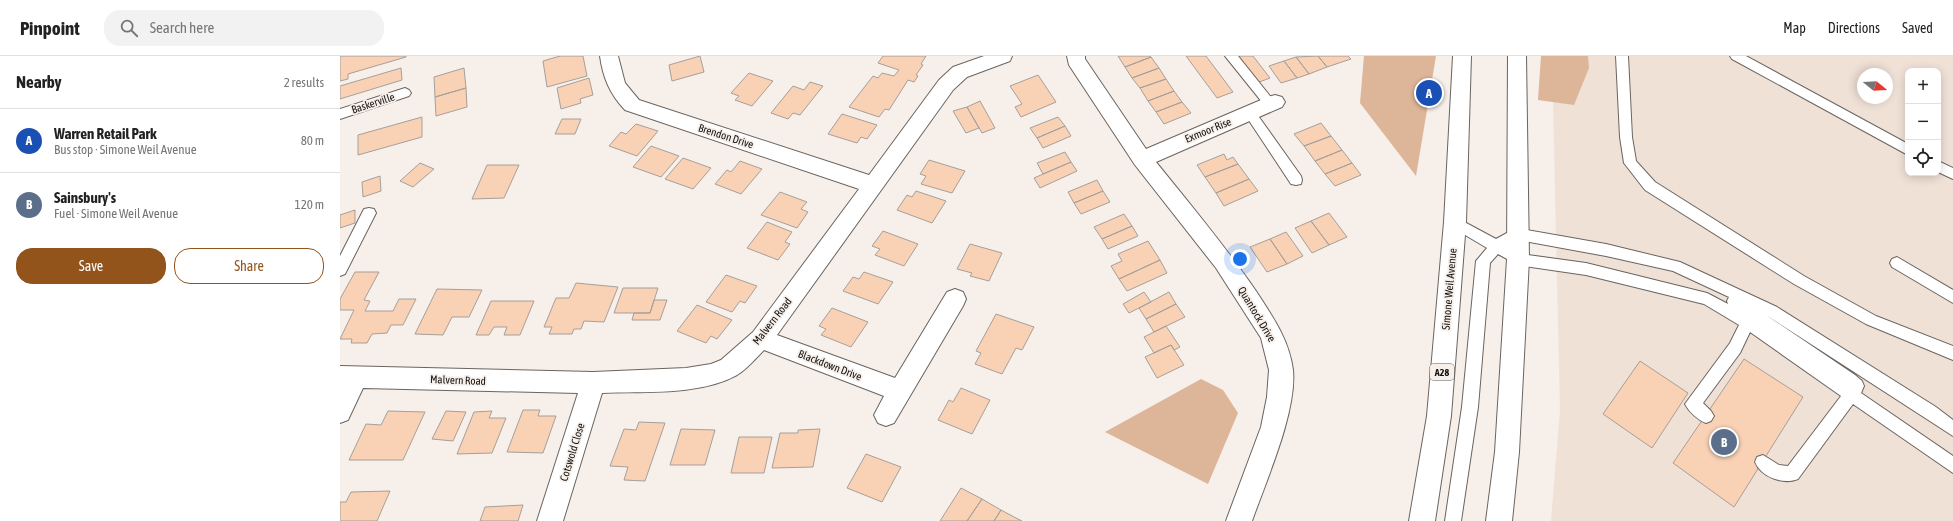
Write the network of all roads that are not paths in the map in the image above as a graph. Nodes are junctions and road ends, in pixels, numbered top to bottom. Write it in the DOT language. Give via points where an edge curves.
graph roads {
  1 [pos="609,56"];
  2 [pos="1003,56"];
  3 [pos="1076,56"];
  4 [pos="1231,56"];
  5 [pos="1462,56"];
  6 [pos="1517,56"];
  7 [pos="1622,56"];
  8 [pos="1736,56"];
  9 [pos="406,93"];
  10 [pos="1273,103"];
  11 [pos="1250,113"];
  12 [pos="340,114"];
  13 [pos="1905,148"];
  14 [pos="1142,159"];
  15 [pos="1941,168"];
  16 [pos="1953,174"];
  17 [pos="1296,180"];
  18 [pos="873,185"];
  19 [pos="369,213"];
  20 [pos="1455,222"];
  21 [pos="1516,234"];
  22 [pos="1497,246"];
  23 [pos="1518,259"];
  24 [pos="1897,263"];
  25 [pos="340,270"];
  26 [pos="1710,283"];
  27 [pos="1953,297"];
  28 [pos="955,299"];
  29 [pos="1747,322"];
  30 [pos="761,339"];
  31 [pos="1953,353"];
  32 [pos="348,377"];
  33 [pos="593,383"];
  34 [pos="900,391"];
  35 [pos="1852,394"];
  36 [pos="340,412"];
  37 [pos="886,415"];
  38 [pos="1706,416"];
  39 [pos="1953,429"];
  40 [pos="1763,462"];
  41 [pos="1953,465"];
  42 [pos="550,521"];
  43 [pos="1239,521"];
  44 [pos="1422,521"];
  45 [pos="1453,521"];
  46 [pos="1499,521"];
  1 -- 18 [label="main road, Brendon Drive" via="611,73 618,90 632,105"];
  2 -- 18 [label="main road, Malvern Road" via="960,72 946,85"];
  3 -- 14 [label="main road, Quantock Drive" via="1076,60"];
  4 -- 10 [label="lane"];
  5 -- 20 [label="main road, Simone Weil Avenue / A28"];
  6 -- 21 [label="main road"];
  7 -- 31 [label="lane" via="1626,137 1630,163 1650,186 1799,280 1871,320"];
  8 -- 13 [label="lane"];
  9 -- 12 [label="lane, Baskerville"];
  10 -- 11 [label="main road, Exmoor Rise"];
  11 -- 14 [label="main road, Exmoor Rise"];
  11 -- 17 [label="lane"];
  14 -- 43 [label="main road, Quantock Drive" via="1224,262 1272,335 1277,351 1281,370 1273,427"];
  15 -- 16 [label="lane"];
  18 -- 30 [label="main road, Malvern Road"];
  19 -- 25 [label="lane"];
  20 -- 22 [label="lane"];
  20 -- 44 [label="main road, Simone Weil Avenue / A28" via="1439,416"];
  21 -- 22 [label="lane"];
  21 -- 23 [label="main road"];
  21 -- 26 [label="lane" via="1599,248 1675,266"];
  22 -- 23 [label="lane"];
  22 -- 45 [label="lane" via="1483,261 1470,407"];
  23 -- 29 [label="lane" via="1586,269 1707,299"];
  23 -- 46 [label="main road" via="1507,452"];
  24 -- 27 [label="lane"];
  26 -- 35 [label="lane" via="1850,380 1857,386"];
  26 -- 39 [label="lane" via="1772,311 1931,412"];
  28 -- 34 [label="main road"];
  29 -- 35 [label="lane"];
  29 -- 38 [label="lane" via="1735,348 1693,404"];
  30 -- 33 [label="main road, Malvern Road" via="729,367 711,374 686,379"];
  30 -- 34 [label="main road, Blackdown Drive"];
  32 -- 33 [label="main road, Malvern Road"];
  32 -- 36 [label="main road"];
  33 -- 42 [label="main road, Cotswold Close"];
  34 -- 37 [label="main road"];
  35 -- 40 [label="lane" via="1792,474 1776,472"];
  35 -- 41 [label="lane"];
}
